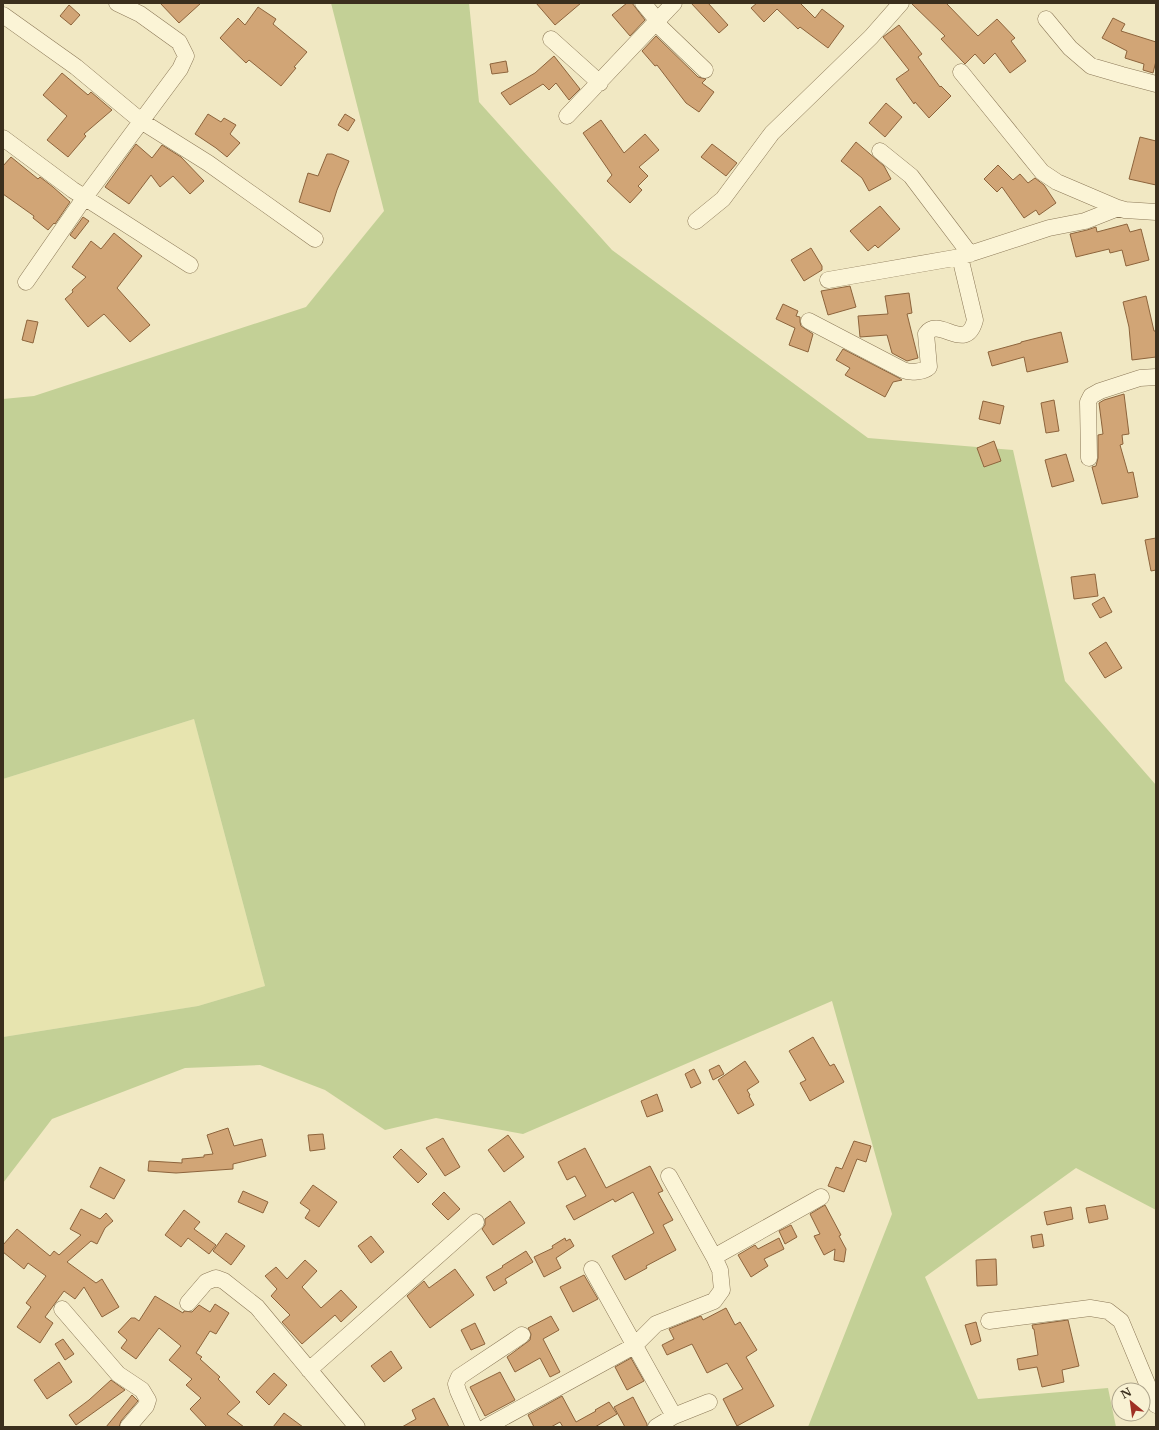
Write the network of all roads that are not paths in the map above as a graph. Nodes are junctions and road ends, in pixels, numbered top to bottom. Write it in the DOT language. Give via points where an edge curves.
graph roads {
  1 [pos="117,3"];
  2 [pos="643,3"];
  3 [pos="674,3"];
  4 [pos="901,3"];
  5 [pos="3,15"];
  6 [pos="1046,19"];
  7 [pos="656,21"];
  8 [pos="551,39"];
  9 [pos="704,70"];
  10 [pos="961,72"];
  11 [pos="600,82"];
  12 [pos="1156,84"];
  13 [pos="567,116"];
  14 [pos="141,121"];
  15 [pos="3,138"];
  16 [pos="880,151"];
  17 [pos="85,197"];
  18 [pos="1118,208"];
  19 [pos="1156,212"];
  20 [pos="696,221"];
  21 [pos="315,239"];
  22 [pos="965,255"];
  23 [pos="190,265"];
  24 [pos="828,280"];
  25 [pos="26,282"];
  26 [pos="810,321"];
  27 [pos="1156,376"];
  28 [pos="1089,458"];
  29 [pos="669,1176"];
  30 [pos="821,1197"];
  31 [pos="476,1222"];
  32 [pos="714,1257"];
  33 [pos="592,1269"];
  34 [pos="188,1303"];
  35 [pos="62,1308"];
  36 [pos="989,1322"];
  37 [pos="522,1335"];
  38 [pos="634,1346"];
  39 [pos="309,1370"];
  40 [pos="708,1402"];
  41 [pos="1156,1405"];
  42 [pos="674,1416"];
  43 [pos="128,1427"];
  44 [pos="357,1427"];
  45 [pos="474,1427"];
  46 [pos="486,1427"];
  47 [pos="656,1427"];
  1 -- 14 [label="street" via="140,14 179,42 186,56 180,69"];
  2 -- 7 [label="street"];
  3 -- 7 [label="street"];
  4 -- 20 [label="street" via="871,37 772,133 723,199"];
  5 -- 14 [label="street" via="76,67"];
  6 -- 12 [label="street" via="1070,48 1091,66"];
  7 -- 9 [label="street"];
  7 -- 11 [label="street"];
  8 -- 11 [label="street"];
  10 -- 18 [label="street" via="1042,172 1057,182"];
  11 -- 13 [label="street"];
  14 -- 17 [label="street"];
  14 -- 21 [label="street" via="208,163"];
  15 -- 17 [label="street"];
  16 -- 22 [label="street" via="910,176"];
  17 -- 23 [label="street"];
  17 -- 25 [label="street"];
  18 -- 19 [label="street"];
  18 -- 22 [label="street" via="1085,222 1049,228"];
  22 -- 24 [label="street"];
  22 -- 26 [label="street" via="974,327 970,333 963,336 934,328 929,330 926,334 929,366 926,370 907,372"];
  27 -- 28 [label="street" via="1140,378 1091,396 1088,402"];
  29 -- 32 [label="street"];
  30 -- 32 [label="street"];
  31 -- 39 [label="street"];
  32 -- 38 [label="street" via="720,1270 722,1290 714,1301 656,1324"];
  33 -- 38 [label="street"];
  34 -- 39 [label="street" via="206,1282 216,1278 224,1281 257,1307"];
  35 -- 43 [label="street" via="118,1374 142,1390 148,1400"];
  36 -- 41 [label="street" via="1090,1308 1108,1311 1121,1321"];
  37 -- 45 [label="street" via="459,1377 456,1384 458,1391"];
  38 -- 42 [label="street"];
  38 -- 46 [label="street"];
  39 -- 44 [label="street"];
  40 -- 42 [label="street"];
  42 -- 47 [label="street"];
}
